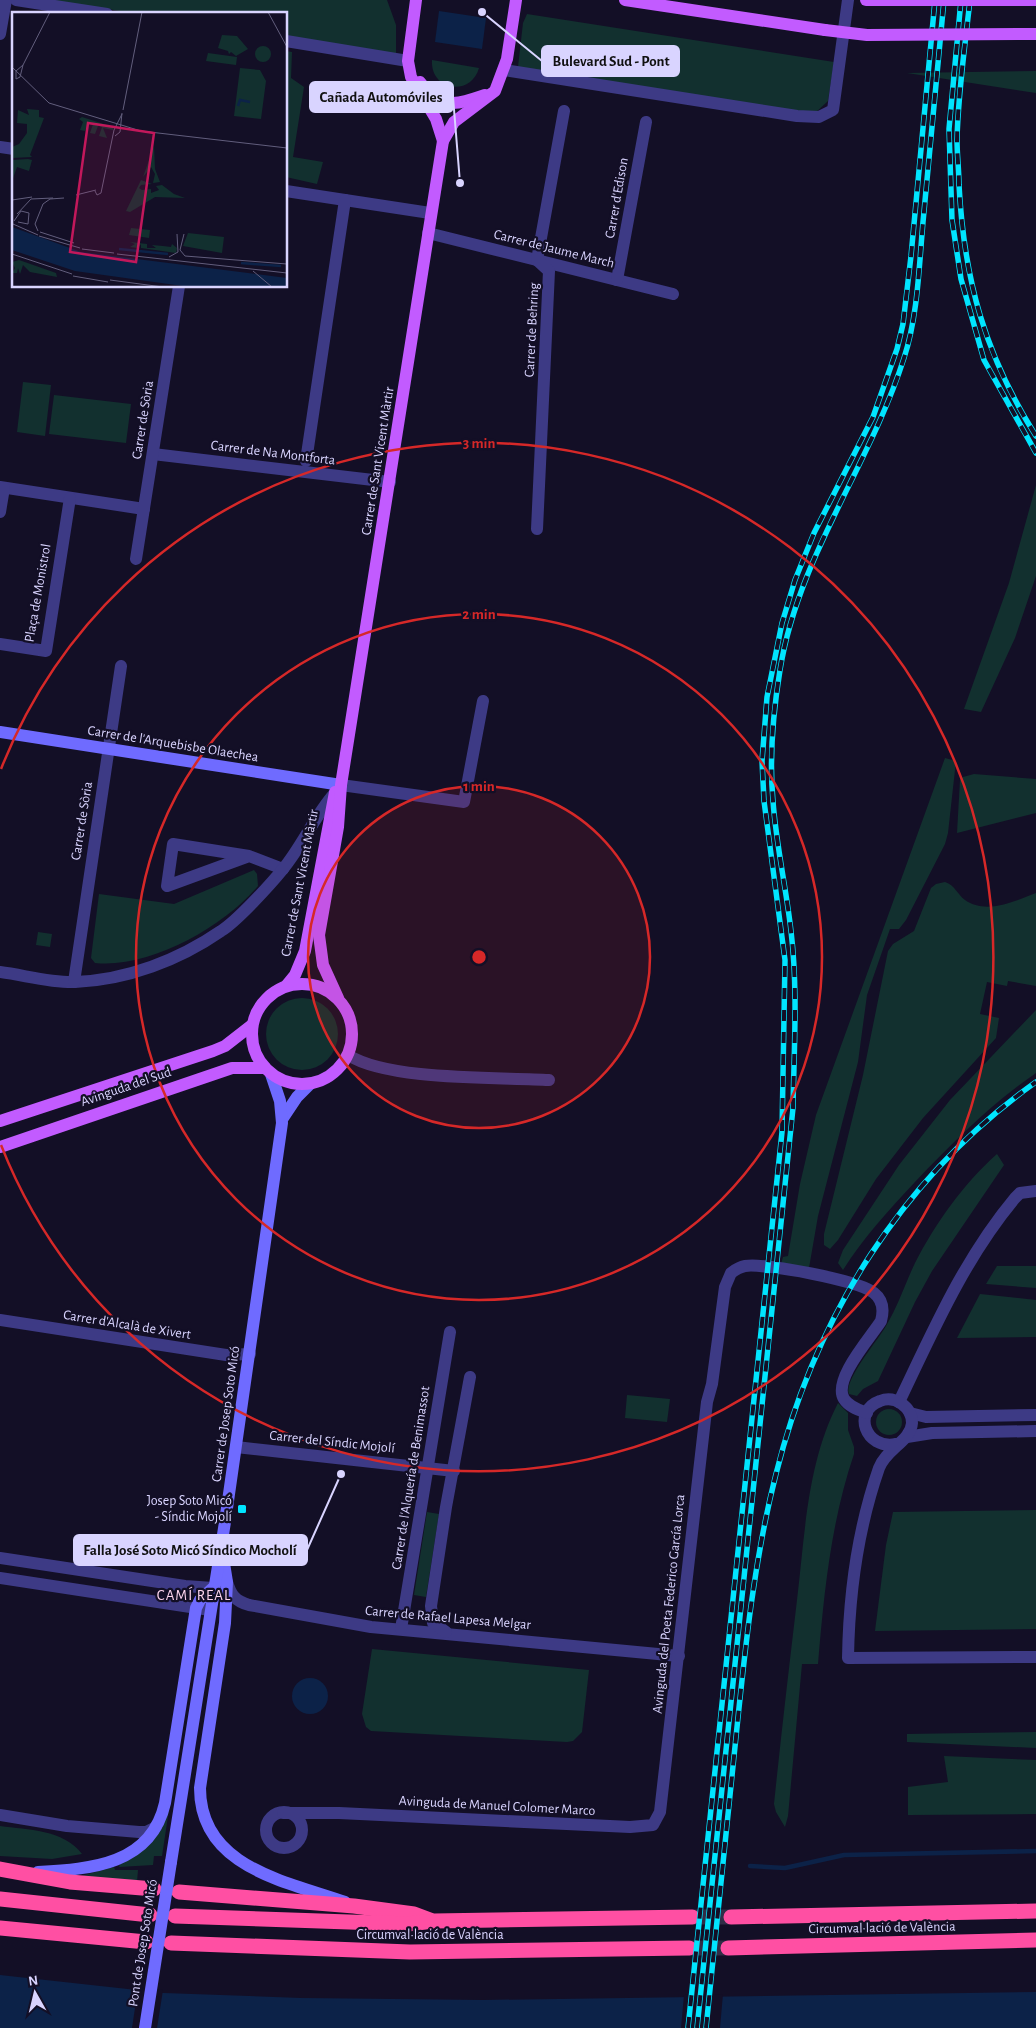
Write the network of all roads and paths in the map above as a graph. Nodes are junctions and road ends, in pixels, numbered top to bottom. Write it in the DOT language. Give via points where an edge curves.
graph roads {
  1 [pos="6,0"];
  2 [pos="16,0"];
  3 [pos="416,0"];
  4 [pos="516,0"];
  5 [pos="625,0"];
  6 [pos="848,0"];
  7 [pos="866,0"];
  8 [pos="1036,0"];
  9 [pos="94,12"];
  10 [pos="0,34"];
  11 [pos="1036,34"];
  12 [pos="288,41"];
  13 [pos="408,62"];
  14 [pos="504,70"];
  15 [pos="495,91"];
  16 [pos="564,111"];
  17 [pos="646,122"];
  18 [pos="443,141"];
  19 [pos="288,191"];
  20 [pos="344,200"];
  21 [pos="430,213"];
  22 [pos="428,233"];
  23 [pos="537,260"];
  24 [pos="617,280"];
  25 [pos="178,288"];
  26 [pos="673,294"];
  27 [pos="153,454"];
  28 [pos="306,460"];
  29 [pos="390,482"];
  30 [pos="2,488"];
  31 [pos="70,498"];
  32 [pos="144,509"];
  33 [pos="0,512"];
  34 [pos="537,529"];
  35 [pos="136,559"];
  36 [pos="0,644"];
  37 [pos="121,666"];
  38 [pos="483,701"];
  39 [pos="0,732"];
  40 [pos="108,749"];
  41 [pos="337,789"];
  42 [pos="249,856"];
  43 [pos="283,869"];
  44 [pos="0,972"];
  45 [pos="74,982"];
  46 [pos="286,986"];
  47 [pos="338,998"];
  48 [pos="252,1025"];
  49 [pos="348,1055"];
  50 [pos="268,1071"];
  51 [pos="549,1080"];
  52 [pos="310,1084"];
  53 [pos="283,1118"];
  54 [pos="0,1121"];
  55 [pos="0,1147"];
  56 [pos="1036,1191"];
  57 [pos="0,1320"];
  58 [pos="450,1332"];
  59 [pos="250,1354"];
  60 [pos="470,1377"];
  61 [pos="899,1402"];
  62 [pos="867,1413"];
  63 [pos="910,1413"];
  64 [pos="1036,1415"];
  65 [pos="1036,1431"];
  66 [pos="907,1437"];
  67 [pos="871,1438"];
  68 [pos="896,1444"];
  69 [pos="236,1447"];
  70 [pos="880,1465"];
  71 [pos="428,1467"];
  72 [pos="454,1471"];
  73 [pos="221,1544"];
  74 [pos="0,1558"];
  75 [pos="0,1578"];
  76 [pos="226,1582"];
  77 [pos="213,1588"];
  78 [pos="196,1608"];
  79 [pos="210,1610"];
  80 [pos="401,1629"];
  81 [pos="446,1632"];
  82 [pos="679,1656"];
  83 [pos="1036,1657"];
  84 [pos="283,1813"];
  85 [pos="339,1813"];
  86 [pos="0,1815"];
  87 [pos="654,1825"];
  88 [pos="156,1827"];
  89 [pos="301,1837"];
  90 [pos="171,1862"];
  91 [pos="0,1869"];
  92 [pos="21,1873"];
  93 [pos="154,1890"];
  94 [pos="179,1892"];
  95 [pos="0,1899"];
  96 [pos="354,1906"];
  97 [pos="1036,1911"];
  98 [pos="150,1914"];
  99 [pos="175,1916"];
  100 [pos="692,1917"];
  101 [pos="731,1917"];
  102 [pos="434,1921"];
  103 [pos="0,1928"];
  104 [pos="1036,1940"];
  105 [pos="146,1942"];
  106 [pos="170,1943"];
  107 [pos="689,1948"];
  108 [pos="728,1948"];
  109 [pos="145,2028"];
  1 -- 10 [label="street"];
  2 -- 9 [label="street"];
  3 -- 13 [label="main road, Carrer de Sant Vicent Màrtir"];
  4 -- 14 [label="main road, Carrer de Sant Vicent Màrtir"];
  5 -- 11 [label="main road, bridge" via="867,35"];
  6 -- 14 [label="street" via="833,110 819,118"];
  7 -- 8 [label="main road, bridge"];
  12 -- 13 [label="street"];
  13 -- 15 [label="main road" via="422,85 438,100 450,104 464,102"];
  13 -- 18 [label="main road, Carrer de Sant Vicent Màrtir" via="411,77 436,119"];
  14 -- 15 [label="main road, Carrer de Sant Vicent Màrtir"];
  15 -- 18 [label="main road, Carrer de Sant Vicent Màrtir" via="454,122"];
  16 -- 23 [label="street"];
  17 -- 24 [label="street, Carrer d'Edison"];
  18 -- 21 [label="main road, Carrer de Sant Vicent Màrtir"];
  19 -- 20 [label="street"];
  20 -- 21 [label="street"];
  20 -- 28 [label="street"];
  21 -- 22 [label="main road, Carrer de Sant Vicent Màrtir"];
  22 -- 23 [label="street, Carrer de Jaume March"];
  22 -- 29 [label="main road, Carrer de Sant Vicent Màrtir"];
  23 -- 24 [label="street, Carrer de Jaume March"];
  23 -- 34 [label="street, Carrer de Behring" via="550,271"];
  24 -- 26 [label="street, Carrer de Jaume March"];
  25 -- 27 [label="street, Carrer de Sòria"];
  27 -- 29 [label="street, Carrer de Na Montforta"];
  27 -- 32 [label="street, Carrer de Sòria"];
  29 -- 41 [label="main road, Carrer de Sant Vicent Màrtir"];
  30 -- 31 [label="street"];
  30 -- 33 [label="street"];
  31 -- 32 [label="street"];
  31 -- 36 [label="street, Plaça de Monistrol" via="46,651"];
  32 -- 35 [label="street, Carrer de Sòria"];
  37 -- 40 [label="street, Carrer de Sòria"];
  38 -- 41 [label="street" via="464,802"];
  39 -- 40 [label="street, Carrer de l'Arquebisbe Olaechea"];
  40 -- 41 [label="street, Carrer de l'Arquebisbe Olaechea"];
  40 -- 45 [label="street, Carrer de Sòria"];
  41 -- 43 [label="street"];
  41 -- 46 [label="main road, Carrer de Sant Vicent Màrtir" via="305,952"];
  41 -- 47 [label="main road, Carrer de Sant Vicent Màrtir" via="338,827 319,935 323,965"];
  42 -- 42 [label="street" via="173,844 167,886 185,879"];
  42 -- 43 [label="street"];
  43 -- 45 [label="street" via="223,930 185,954 109,978"];
  44 -- 45 [label="street"];
  46 -- 47 [label="main road" via="314,985"];
  46 -- 48 [label="main road" via="263,1001"];
  47 -- 49 [label="main road" via="348,1013 352,1030"];
  48 -- 50 [label="main road" via="254,1053"];
  48 -- 54 [label="main road, Avinguda del Sud" via="214,1051"];
  49 -- 51 [label="street" via="360,1063 419,1074"];
  49 -- 52 [label="main road" via="332,1074"];
  50 -- 52 [label="main road" via="290,1083"];
  50 -- 53 [label="street, Carrer de Josep Soto Micó"];
  50 -- 55 [label="main road, Avinguda del Sud" via="232,1068"];
  52 -- 53 [label="street, Carrer de Josep Soto Micó"];
  53 -- 59 [label="street, Carrer de Josep Soto Micó"];
  56 -- 61 [label="street" via="1020,1193 959,1280 923,1347"];
  57 -- 59 [label="street, Carrer d'Alcalà de Xivert" via="226,1355"];
  58 -- 71 [label="street, Carrer de l'Alquería de Benimassot"];
  59 -- 69 [label="street, Carrer de Josep Soto Micó"];
  60 -- 72 [label="street"];
  61 -- 62 [label="street" via="881,1400"];
  61 -- 63 [label="street"];
  62 -- 67 [label="street" via="865,1426"];
  62 -- 82 [label="street, Avinguda del Poeta Federico García Lorca" via="844,1398 842,1381 881,1321 882,1304 873,1292 836,1278 746,1266 731,1273 725,1287 707,1402"];
  63 -- 64 [label="street" via="926,1417"];
  63 -- 66 [label="street" via="912,1425"];
  65 -- 66 [label="street" via="932,1433"];
  66 -- 68 [label="street"];
  67 -- 68 [label="street" via="883,1445"];
  67 -- 70 [label="street"];
  68 -- 70 [label="street"];
  69 -- 71 [label="street, Carrer del Síndic Mojolí"];
  69 -- 73 [label="street, Carrer de Josep Soto Micó"];
  70 -- 83 [label="street" via="858,1552 848,1658"];
  71 -- 72 [label="street, Carrer del Síndic Mojolí"];
  71 -- 80 [label="street, Carrer de l'Alquería de Benimassot"];
  72 -- 81 [label="street" via="431,1606 433,1623"];
  73 -- 76 [label="street"];
  73 -- 77 [label="street, Carrer de Josep Soto Micó"];
  74 -- 77 [label="street"];
  75 -- 78 [label="street"];
  76 -- 80 [label="street, Carrer de Rafael Lapesa Melgar" via="237,1600 249,1605 371,1627"];
  76 -- 96 [label="street" via="225,1623 200,1788 201,1810 220,1846 247,1866"];
  77 -- 78 [label="street"];
  77 -- 79 [label="street, Carrer de Josep Soto Micó"];
  78 -- 79 [label="street"];
  78 -- 88 [label="street" via="168,1788 163,1813"];
  79 -- 90 [label="street, Carrer de Josep Soto Micó"];
  80 -- 81 [label="street, Carrer de Rafael Lapesa Melgar"];
  81 -- 82 [label="street, Carrer de Rafael Lapesa Melgar"];
  82 -- 87 [label="street, Avinguda del Poeta Federico García Lorca" via="660,1812"];
  84 -- 85 [label="street, Avinguda de Manuel Colomer Marco"];
  84 -- 89 [label="street" via="298,1819"];
  84 -- 89 [label="street, Avinguda de Manuel Colomer Marco" via="272,1817 266,1826 270,1842 287,1848"];
  85 -- 87 [label="street, Avinguda de Manuel Colomer Marco" via="630,1827"];
  85 -- 89 [label="street, Avinguda de Manuel Colomer Marco" via="330,1813 315,1820"];
  86 -- 88 [label="street" via="67,1826 139,1832"];
  88 -- 92 [label="street" via="142,1845 117,1861"];
  90 -- 109 [label="street, Pont de Josep Soto Micó, bridge"];
  91 -- 92 [label="highway"];
  92 -- 93 [label="highway" via="70,1882"];
  94 -- 96 [label="highway"];
  95 -- 98 [label="highway"];
  96 -- 102 [label="highway" via="414,1914"];
  97 -- 101 [label="highway, Circumval·lació de València"];
  99 -- 102 [label="highway, Circumval·lació de València" via="399,1924"];
  100 -- 102 [label="highway, Circumval·lació de València"];
  103 -- 105 [label="highway"];
  104 -- 108 [label="highway, Circumval·lació de València"];
  106 -- 107 [label="highway, Circumval·lació de València" via="410,1952"];
}
